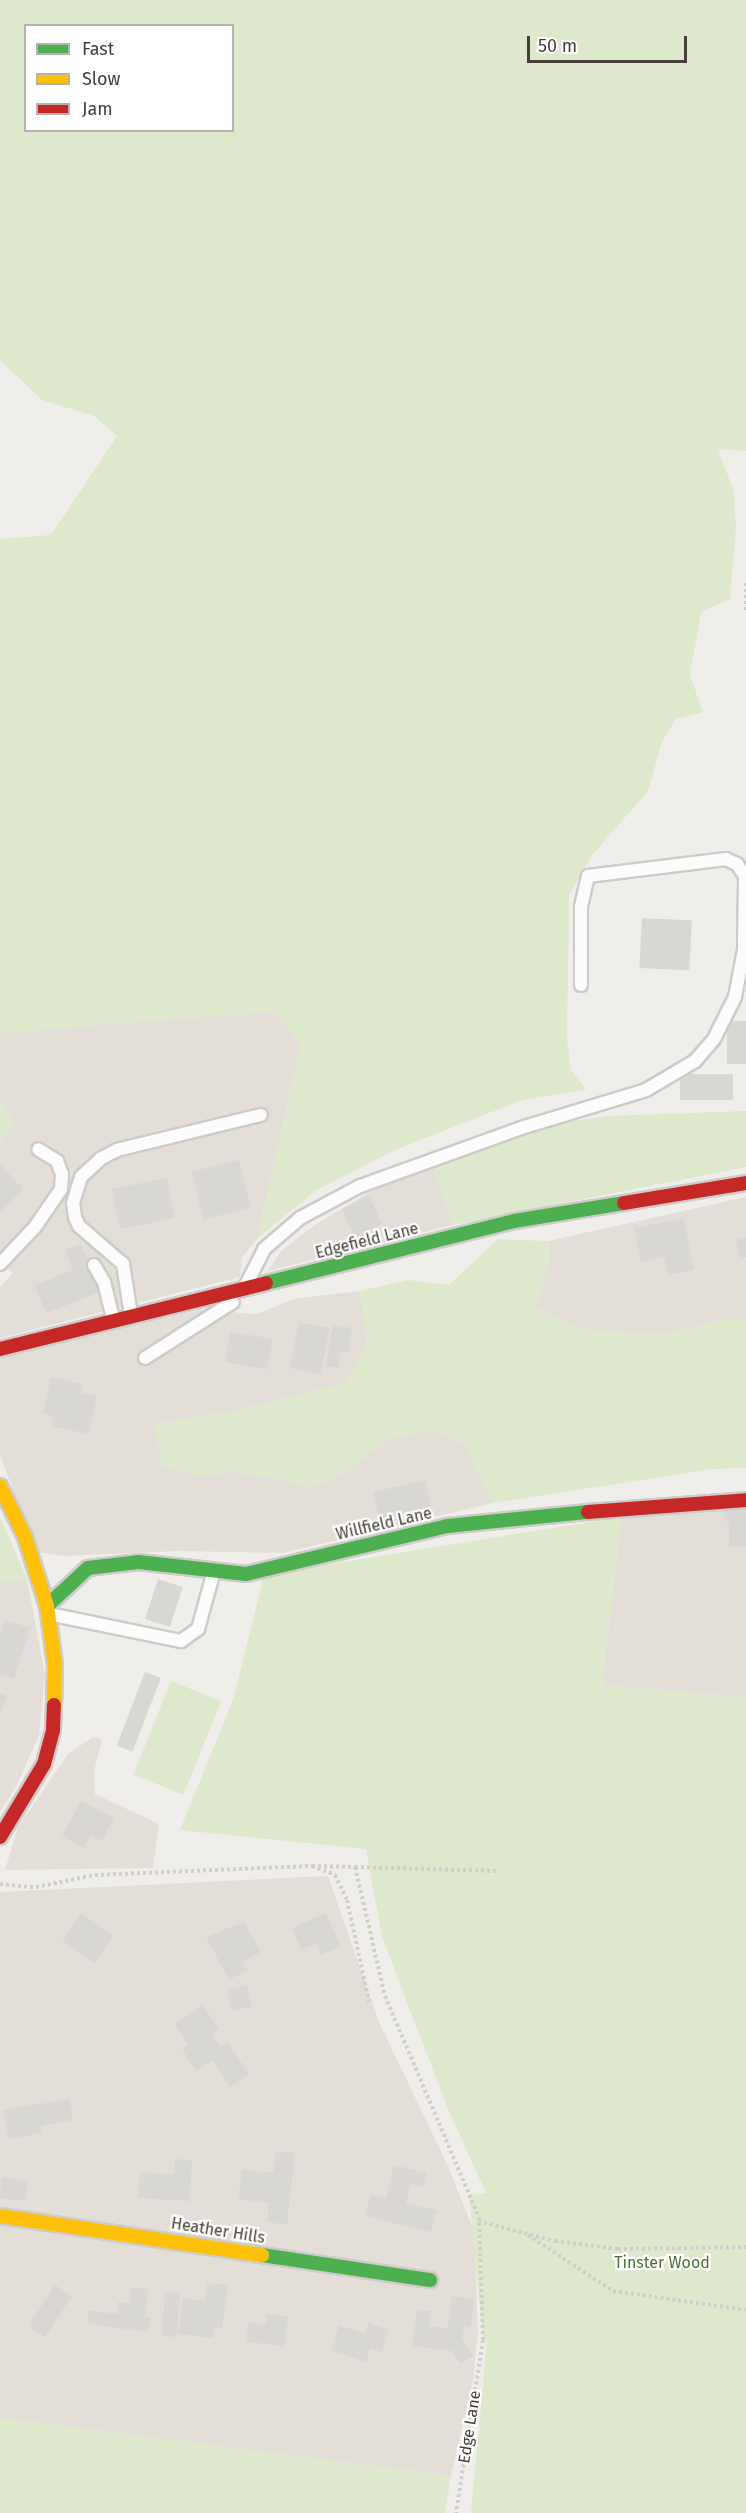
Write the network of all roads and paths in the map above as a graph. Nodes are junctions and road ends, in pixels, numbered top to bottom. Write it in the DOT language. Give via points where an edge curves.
graph roads {
  1 [pos="746,583"];
  2 [pos="746,612"];
  3 [pos="581,985"];
  4 [pos="261,1115"];
  5 [pos="38,1149"];
  6 [pos="746,1183"];
  7 [pos="0,1264"];
  8 [pos="94,1265"];
  9 [pos="244,1288"];
  10 [pos="132,1316"];
  11 [pos="114,1320"];
  12 [pos="0,1349"];
  13 [pos="145,1358"];
  14 [pos="0,1486"];
  15 [pos="746,1500"];
  16 [pos="214,1570"];
  17 [pos="48,1610"];
  18 [pos="0,1836"];
  19 [pos="312,1866"];
  20 [pos="355,1867"];
  21 [pos="498,1871"];
  22 [pos="0,1884"];
  23 [pos="369,2002"];
  24 [pos="0,2216"];
  25 [pos="478,2221"];
  26 [pos="525,2233"];
  27 [pos="746,2247"];
  28 [pos="430,2280"];
  29 [pos="746,2310"];
  30 [pos="456,2513"];
  1 -- 2 [label="path"];
  3 -- 9 [label="lane" via="581,908 588,876 726,859 737,864 745,876 744,950 735,997 714,1039 695,1061 646,1090 521,1128 360,1186 300,1218 264,1249"];
  4 -- 10 [label="lane" via="117,1150 100,1159 81,1178 73,1203 75,1217 79,1226 123,1264"];
  5 -- 7 [label="lane" via="57,1161 62,1174 61,1189 35,1227"];
  6 -- 9 [label="street, Edgefield Lane" via="514,1221"];
  8 -- 11 [label="lane" via="104,1282"];
  9 -- 10 [label="street, Edgefield Lane"];
  9 -- 13 [label="lane" via="217,1313"];
  10 -- 11 [label="street, Edgefield Lane"];
  11 -- 12 [label="street, Edgefield Lane"];
  14 -- 17 [label="street" via="25,1537"];
  15 -- 16 [label="street, Willfield Lane" via="681,1502 447,1526 246,1574"];
  16 -- 17 [label="street, Willfield Lane" via="138,1562 88,1568"];
  16 -- 17 [label="lane" via="204,1612 189,1639 181,1641"];
  17 -- 18 [label="street" via="55,1665 53,1730 44,1764"];
  19 -- 20 [label="path"];
  19 -- 22 [label="path" via="95,1875 36,1887"];
  19 -- 23 [label="path" via="335,1875 346,1900"];
  20 -- 21 [label="path"];
  20 -- 25 [label="path" via="385,1996"];
  24 -- 28 [label="street, Heather Hills"];
  25 -- 26 [label="path"];
  25 -- 30 [label="path, Edge Lane" via="483,2340"];
  26 -- 27 [label="path" via="618,2249"];
  26 -- 29 [label="path" via="614,2291"];
}
